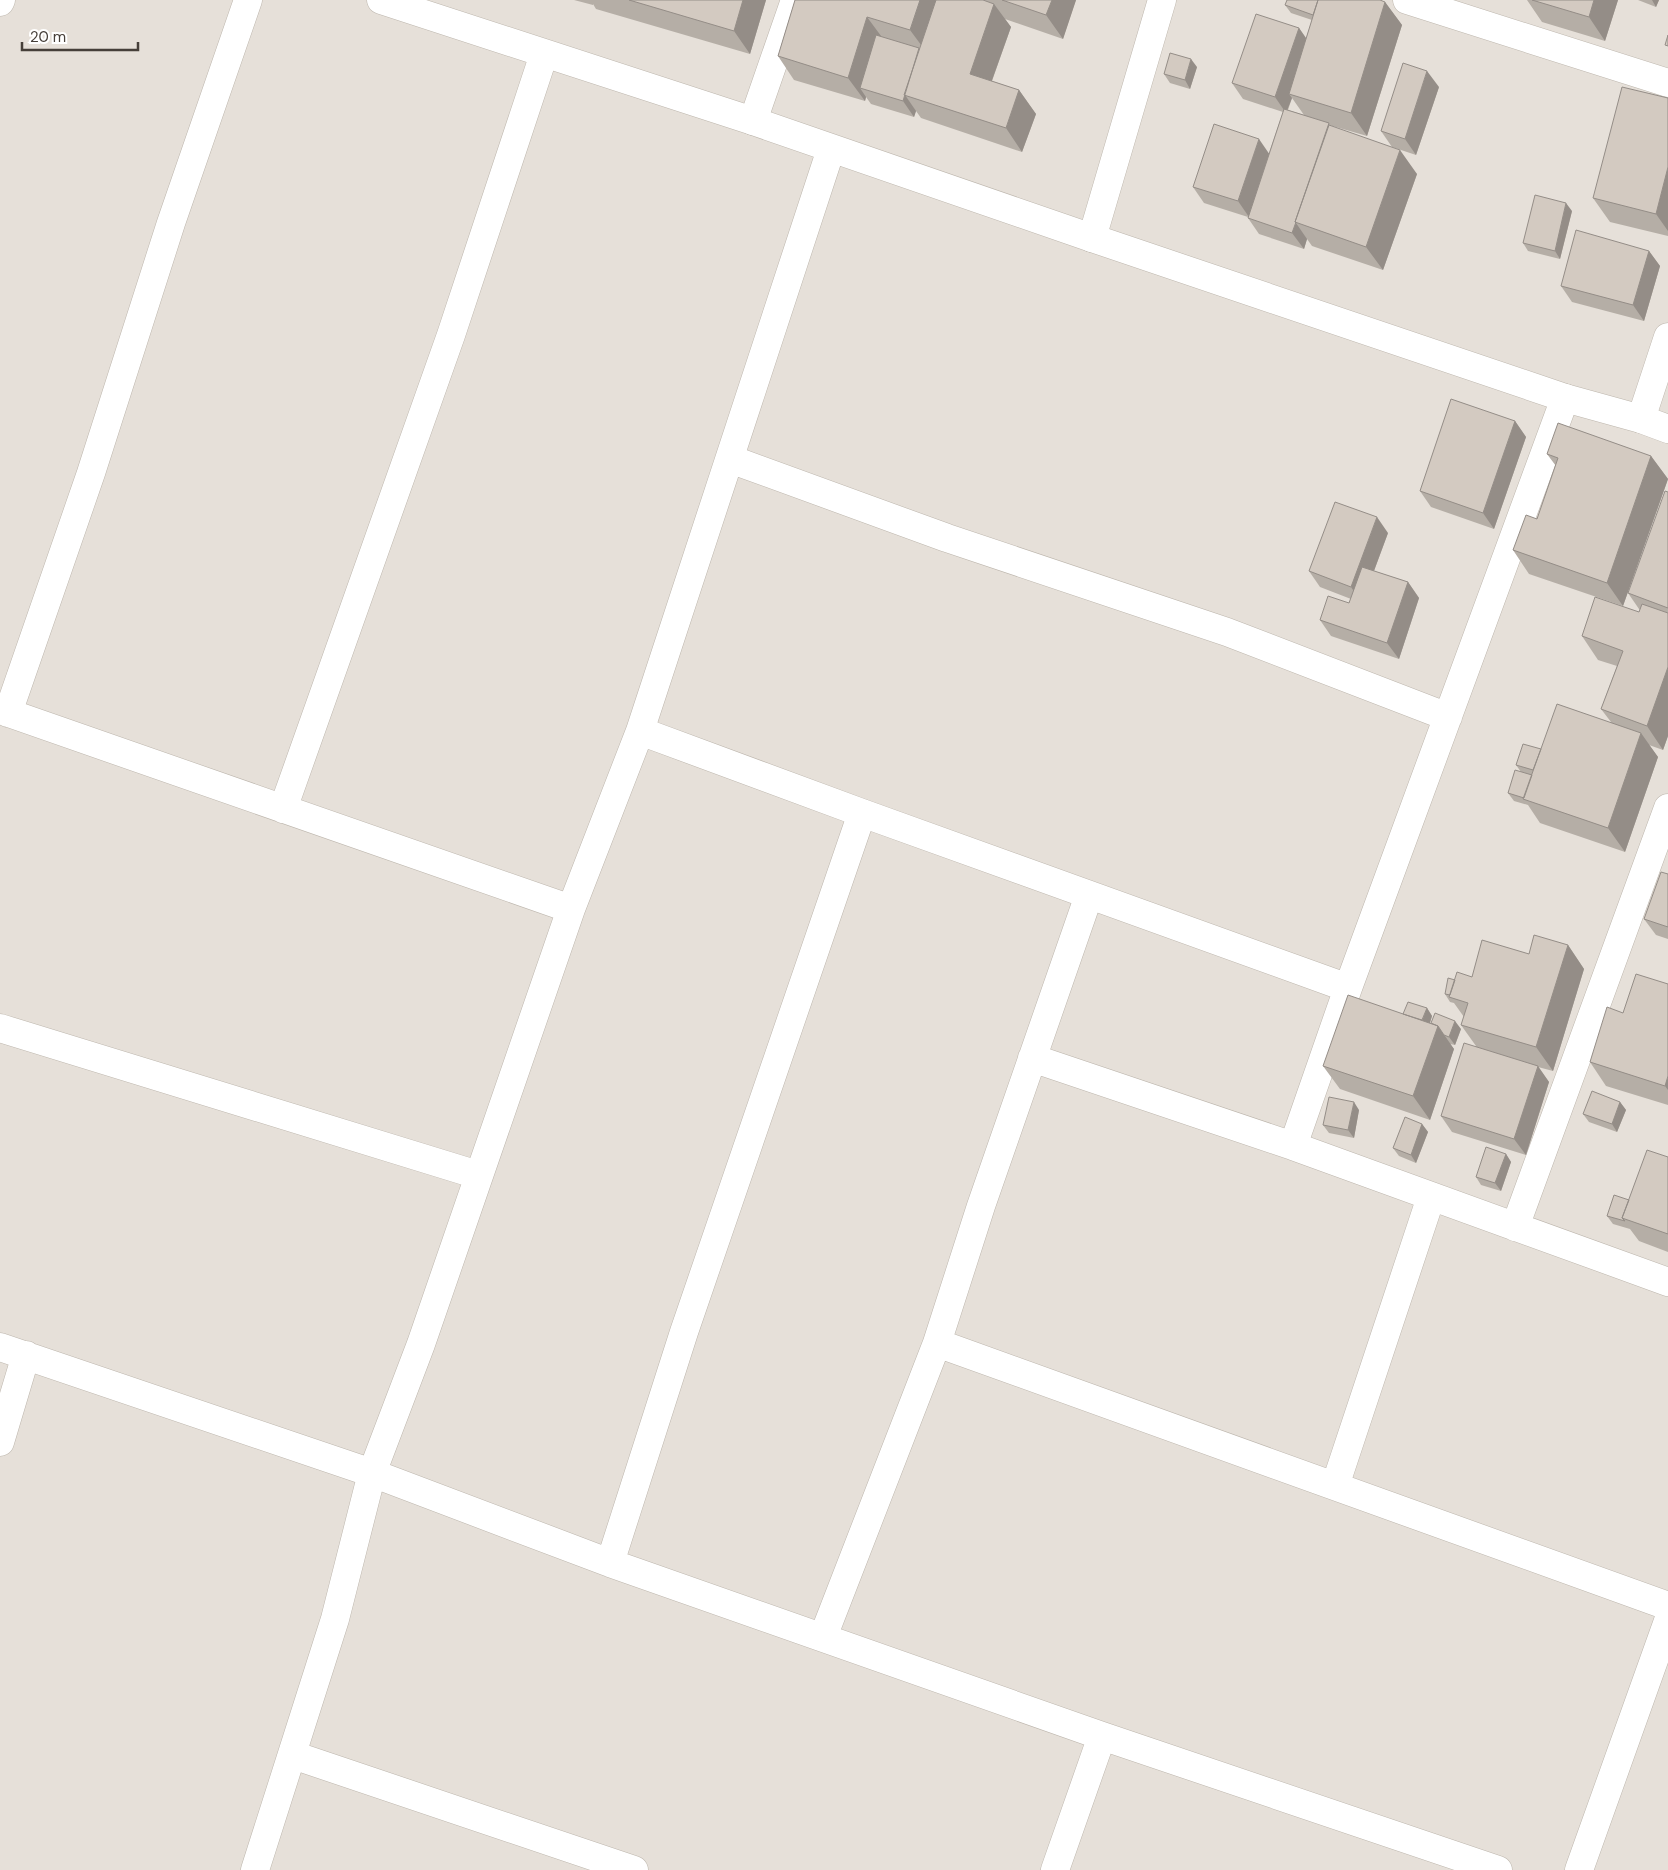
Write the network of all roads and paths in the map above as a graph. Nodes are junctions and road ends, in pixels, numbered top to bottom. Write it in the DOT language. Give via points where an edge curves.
graph roads {
  1 [pos="248,0"];
  2 [pos="795,0"];
  3 [pos="1162,0"];
  4 [pos="1407,0"];
  5 [pos="390,1"];
  6 [pos="1473,10"];
  7 [pos="544,54"];
  8 [pos="1668,83"];
  9 [pos="753,122"];
  10 [pos="831,149"];
  11 [pos="1092,238"];
  12 [pos="1668,337"];
  13 [pos="1565,398"];
  14 [pos="1641,419"];
  15 [pos="1668,429"];
  16 [pos="730,459"];
  17 [pos="4,712"];
  18 [pos="1448,717"];
  19 [pos="640,731"];
  20 [pos="1668,808"];
  21 [pos="283,809"];
  22 [pos="862,814"];
  23 [pos="1088,896"];
  24 [pos="571,909"];
  25 [pos="1348,988"];
  26 [pos="0,1028"];
  27 [pos="1032,1058"];
  28 [pos="1293,1146"];
  29 [pos="478,1175"];
  30 [pos="1431,1197"];
  31 [pos="1515,1227"];
  32 [pos="1668,1282"];
  33 [pos="937,1343"];
  34 [pos="0,1347"];
  35 [pos="26,1355"];
  36 [pos="0,1442"];
  37 [pos="372,1474"];
  38 [pos="1335,1486"];
  39 [pos="610,1563"];
  40 [pos="1668,1606"];
  41 [pos="1668,1620"];
  42 [pos="823,1637"];
  43 [pos="1102,1736"];
  44 [pos="293,1755"];
  45 [pos="255,1870"];
  46 [pos="634,1870"];
  47 [pos="1054,1870"];
  48 [pos="1498,1870"];
  49 [pos="1579,1870"];
  1 -- 17 [label="street" via="171,223 91,473"];
  2 -- 9 [label="street"];
  3 -- 11 [label="street"];
  4 -- 6 [label="street"];
  5 -- 7 [label="street"];
  6 -- 8 [label="street"];
  7 -- 9 [label="street"];
  7 -- 21 [label="street" via="451,335"];
  9 -- 10 [label="street"];
  10 -- 11 [label="street"];
  10 -- 16 [label="street"];
  11 -- 13 [label="street"];
  12 -- 14 [label="street"];
  13 -- 14 [label="street"];
  13 -- 18 [label="street"];
  14 -- 15 [label="street"];
  16 -- 18 [label="street" via="948,538 1227,632"];
  16 -- 19 [label="street"];
  17 -- 21 [label="street"];
  18 -- 25 [label="street"];
  19 -- 22 [label="street"];
  19 -- 24 [label="street"];
  20 -- 31 [label="street"];
  21 -- 24 [label="street"];
  22 -- 23 [label="street"];
  22 -- 39 [label="street" via="684,1332"];
  23 -- 25 [label="street"];
  23 -- 27 [label="street"];
  24 -- 29 [label="street"];
  25 -- 28 [label="street"];
  26 -- 29 [label="street"];
  27 -- 28 [label="street"];
  27 -- 33 [label="street"];
  28 -- 30 [label="street"];
  29 -- 37 [label="street" via="421,1344"];
  30 -- 31 [label="street"];
  30 -- 38 [label="street"];
  31 -- 32 [label="street"];
  33 -- 38 [label="street"];
  33 -- 42 [label="street"];
  34 -- 35 [label="street"];
  35 -- 36 [label="street"];
  35 -- 37 [label="street"];
  37 -- 39 [label="street"];
  37 -- 44 [label="street" via="335,1619"];
  38 -- 40 [label="street"];
  39 -- 42 [label="street"];
  41 -- 49 [label="street"];
  42 -- 43 [label="street"];
  43 -- 47 [label="street"];
  43 -- 48 [label="street"];
  44 -- 45 [label="street"];
  44 -- 46 [label="street"];
}
